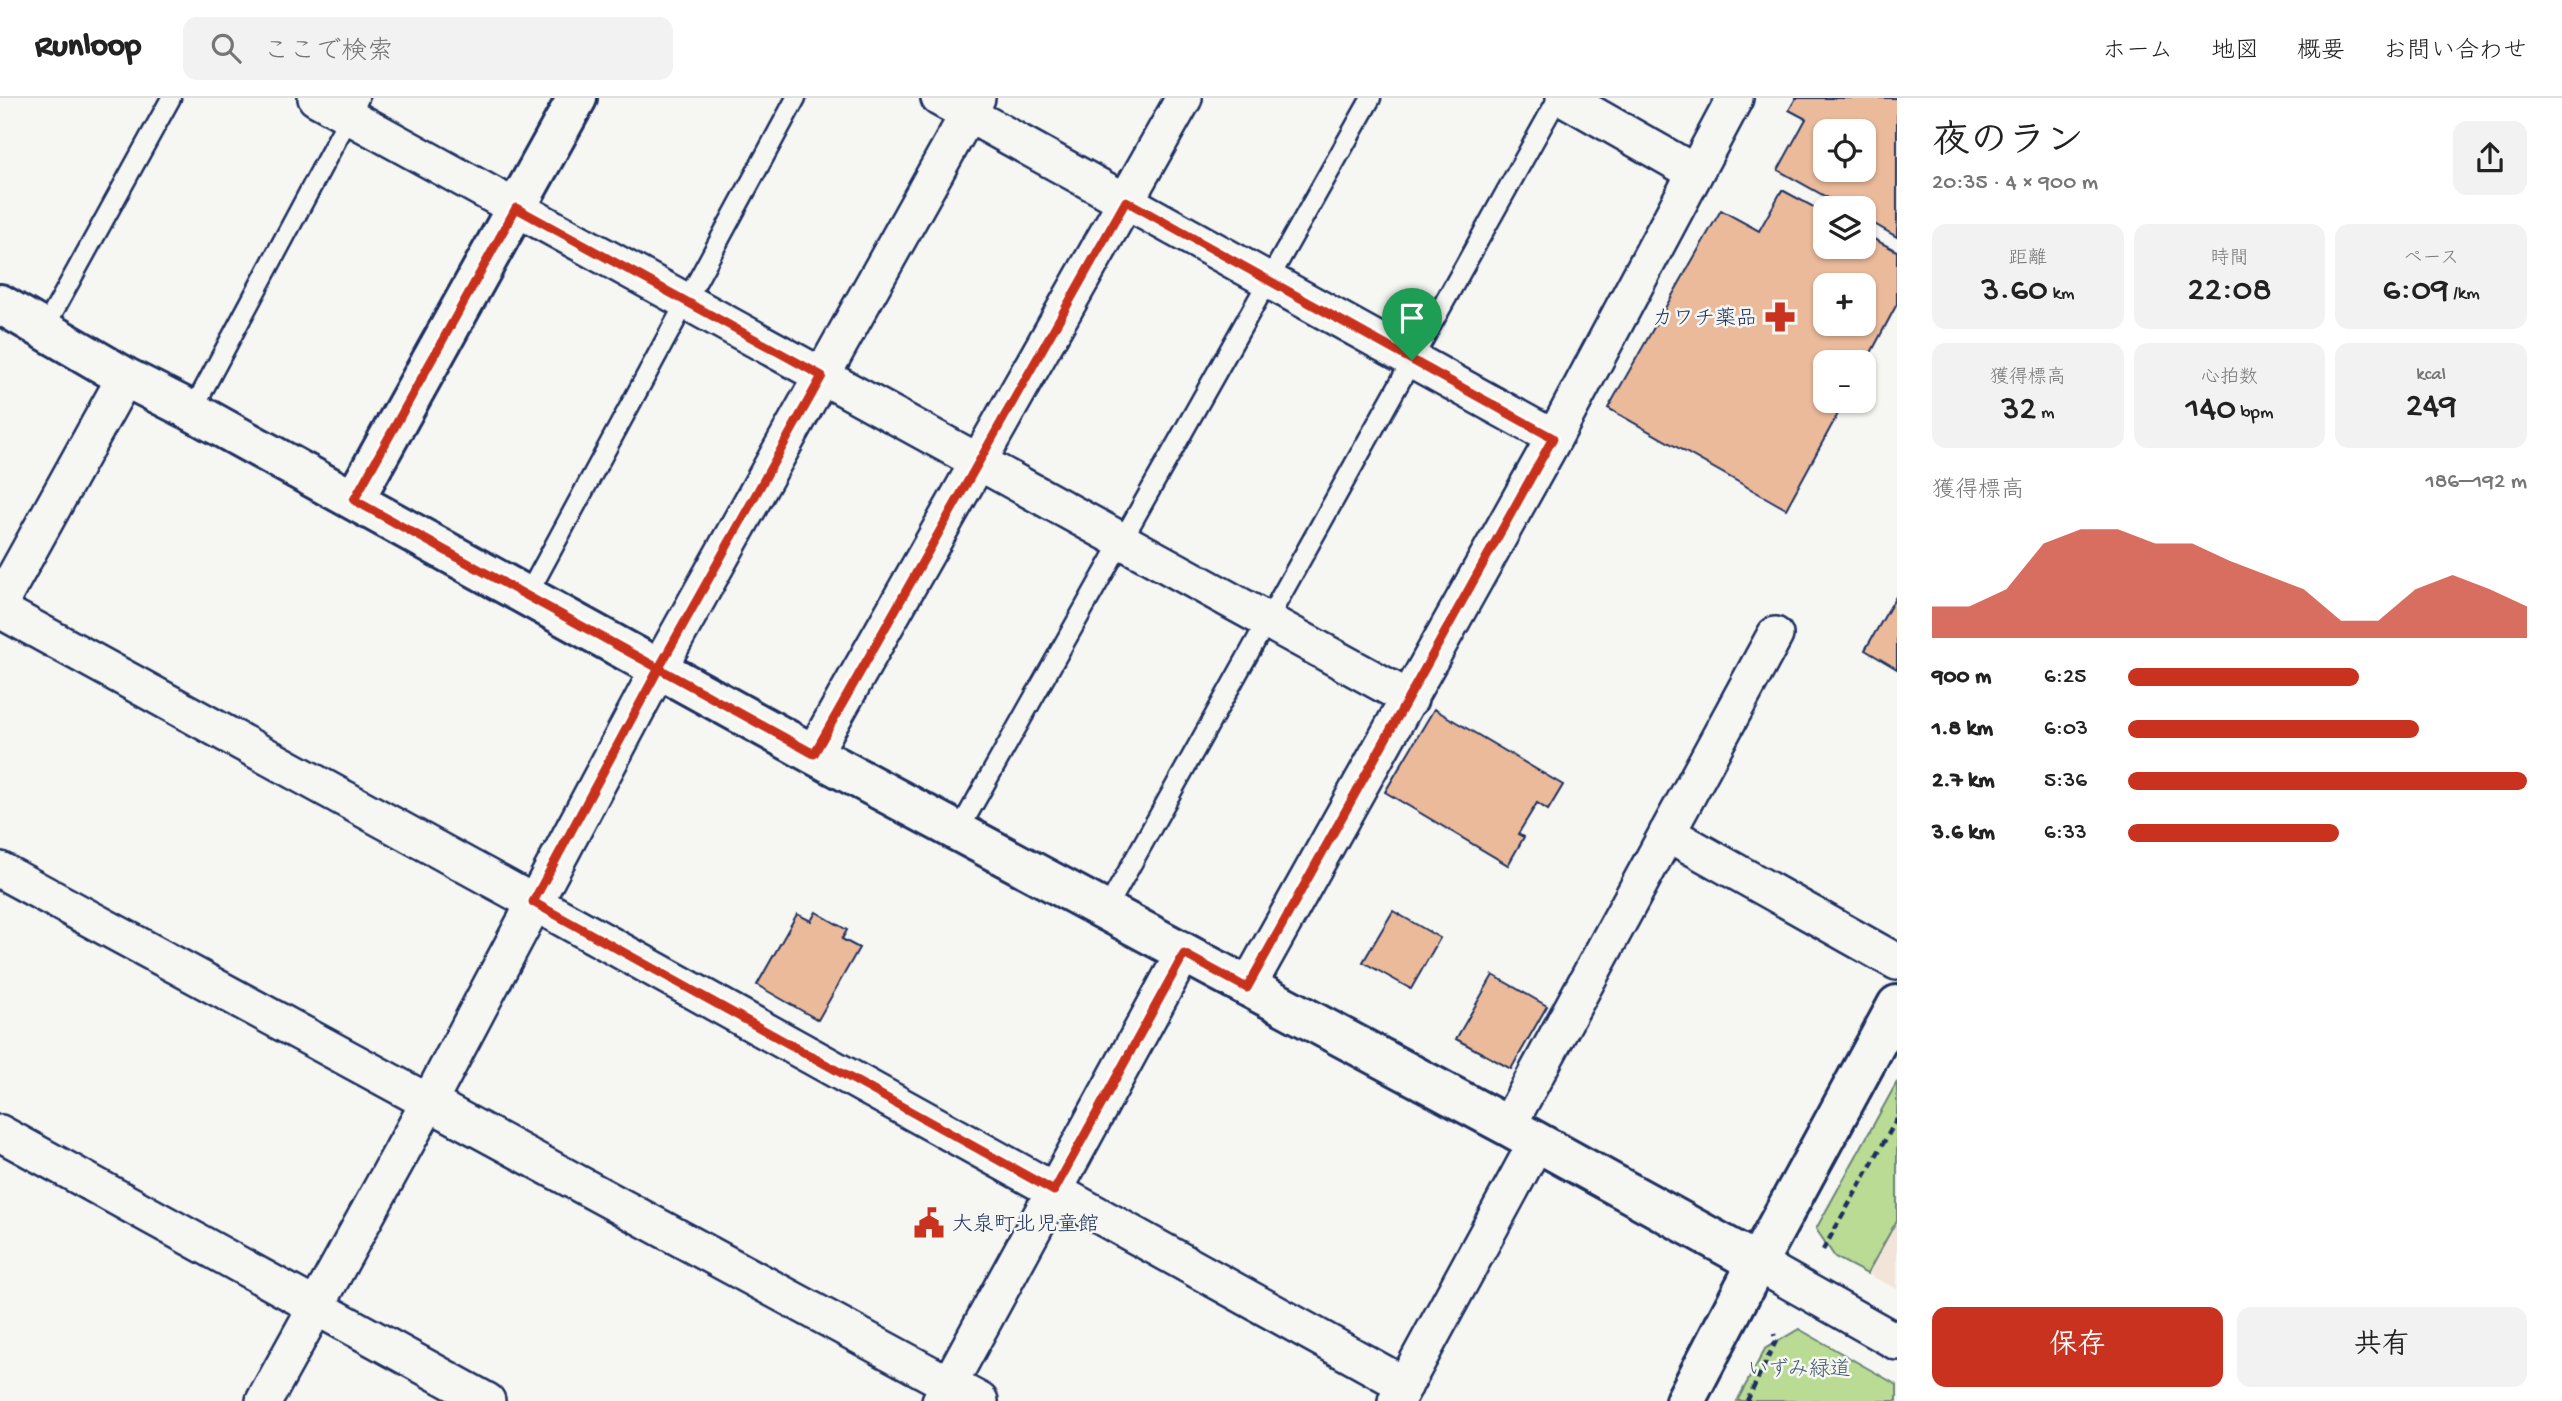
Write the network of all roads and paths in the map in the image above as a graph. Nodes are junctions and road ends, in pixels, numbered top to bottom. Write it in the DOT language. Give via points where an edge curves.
graph roads {
  1 [pos="171,98"];
  2 [pos="316,98"];
  3 [pos="577,98"];
  4 [pos="796,98"];
  5 [pos="1184,98"];
  6 [pos="1371,98"];
  7 [pos="1558,98"];
  8 [pos="1564,98"];
  9 [pos="1735,98"];
  10 [pos="961,103"];
  11 [pos="354,107"];
  12 [pos="1694,172"];
  13 [pos="1126,201"];
  14 [pos="516,208"];
  15 [pos="1268,280"];
  16 [pos="686,302"];
  17 [pos="0,304"];
  18 [pos="44,329"];
  19 [pos="1412,360"];
  20 [pos="822,376"];
  21 [pos="125,377"];
  22 [pos="192,411"];
  23 [pos="1553,438"];
  24 [pos="978,462"];
  25 [pos="354,500"];
  26 [pos="1122,541"];
  27 [pos="527,596"];
  28 [pos="0,603"];
  29 [pos="0,610"];
  30 [pos="1267,621"];
  31 [pos="1775,635"];
  32 [pos="659,668"];
  33 [pos="1410,699"];
  34 [pos="814,754"];
  35 [pos="958,832"];
  36 [pos="1667,833"];
  37 [pos="0,870"];
  38 [pos="533,902"];
  39 [pos="1105,912"];
  40 [pos="1184,954"];
  41 [pos="1897,962"];
  42 [pos="1247,988"];
  43 [pos="1897,1005"];
  44 [pos="429,1102"];
  45 [pos="1897,1119"];
  46 [pos="0,1133"];
  47 [pos="1522,1135"];
  48 [pos="1054,1191"];
  49 [pos="1823,1250"];
  50 [pos="1757,1263"];
  51 [pos="317,1308"];
  52 [pos="1774,1334"];
  53 [pos="1897,1342"];
  54 [pos="944,1393"];
  55 [pos="1401,1393"];
  56 [pos="264,1401"];
  57 [pos="486,1401"];
  58 [pos="981,1401"];
  59 [pos="1685,1401"];
  60 [pos="1747,1401"];
  1 -- 18 [label="lane"];
  2 -- 11 [label="street"];
  3 -- 14 [label="street"];
  4 -- 16 [label="lane"];
  5 -- 13 [label="street"];
  6 -- 15 [label="lane"];
  7 -- 19 [label="lane"];
  8 -- 12 [label="street"];
  9 -- 12 [label="street"];
  10 -- 13 [label="street"];
  10 -- 20 [label="street"];
  11 -- 14 [label="street"];
  11 -- 22 [label="lane"];
  12 -- 23 [label="street"];
  13 -- 15 [label="street"];
  13 -- 24 [label="street"];
  14 -- 16 [label="street"];
  14 -- 25 [label="street"];
  15 -- 19 [label="street"];
  15 -- 26 [label="lane"];
  16 -- 20 [label="street"];
  16 -- 27 [label="lane"];
  17 -- 18 [label="street"];
  18 -- 21 [label="street"];
  19 -- 23 [label="street"];
  19 -- 30 [label="lane"];
  20 -- 24 [label="street"];
  20 -- 32 [label="street"];
  21 -- 22 [label="street"];
  21 -- 28 [label="street"];
  22 -- 25 [label="street"];
  23 -- 33 [label="street"];
  24 -- 26 [label="street"];
  24 -- 34 [label="street"];
  25 -- 27 [label="street"];
  26 -- 30 [label="street"];
  26 -- 35 [label="lane"];
  27 -- 32 [label="street"];
  29 -- 38 [label="street"];
  30 -- 33 [label="street"];
  30 -- 39 [label="lane"];
  31 -- 36 [label="street"];
  32 -- 34 [label="street"];
  32 -- 38 [label="street"];
  33 -- 42 [label="street"];
  34 -- 35 [label="street"];
  35 -- 39 [label="street"];
  36 -- 41 [label="street"];
  36 -- 47 [label="street"];
  37 -- 44 [label="street"];
  38 -- 44 [label="street"];
  38 -- 48 [label="street"];
  39 -- 40 [label="street"];
  40 -- 42 [label="street"];
  40 -- 48 [label="street"];
  42 -- 47 [label="street"];
  43 -- 50 [label="street"];
  44 -- 51 [label="street"];
  44 -- 54 [label="street"];
  45 -- 49 [label="path"];
  46 -- 51 [label="street"];
  47 -- 50 [label="street"];
  47 -- 55 [label="street"];
  48 -- 54 [label="street"];
  48 -- 55 [label="street"];
  50 -- 53 [label="street"];
  50 -- 59 [label="street"];
  51 -- 56 [label="street"];
  51 -- 57 [label="street"];
  52 -- 60 [label="path" via="1776,1342"];
  54 -- 58 [label="street"];
}
